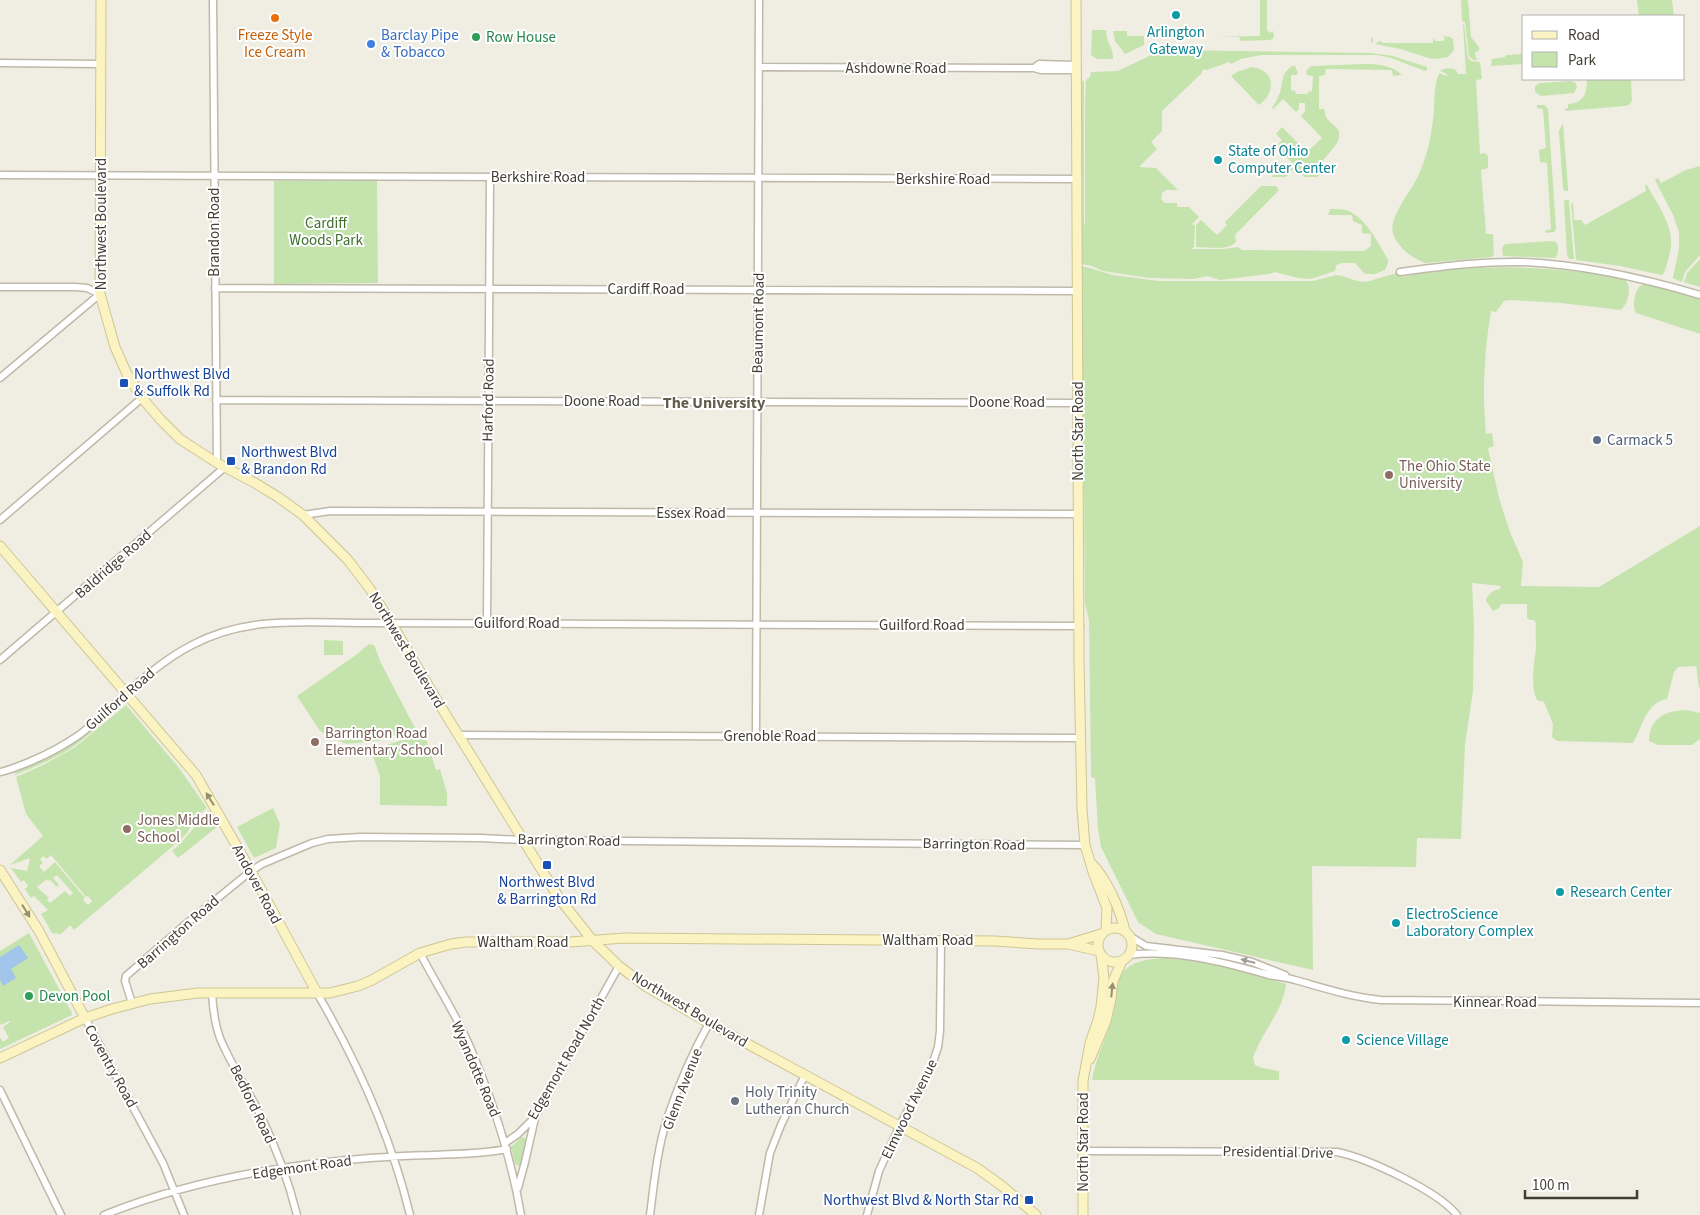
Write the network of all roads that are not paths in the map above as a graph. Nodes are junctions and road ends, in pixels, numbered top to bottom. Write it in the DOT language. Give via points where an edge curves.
graph roads {
  1 [pos="101,0"];
  2 [pos="213,0"];
  3 [pos="759,0"];
  4 [pos="1076,0"];
  5 [pos="0,63"];
  6 [pos="100,64"];
  7 [pos="759,67"];
  8 [pos="1077,68"];
  9 [pos="0,176"];
  10 [pos="100,176"];
  11 [pos="214,177"];
  12 [pos="490,177"];
  13 [pos="758,178"];
  14 [pos="1076,179"];
  15 [pos="1400,272"];
  16 [pos="0,287"];
  17 [pos="215,288"];
  18 [pos="489,290"];
  19 [pos="758,290"];
  20 [pos="1077,291"];
  21 [pos="100,294"];
  22 [pos="1700,295"];
  23 [pos="0,378"];
  24 [pos="142,398"];
  25 [pos="216,400"];
  26 [pos="488,400"];
  27 [pos="758,401"];
  28 [pos="1078,403"];
  29 [pos="221,465"];
  30 [pos="487,512"];
  31 [pos="758,513"];
  32 [pos="1079,514"];
  33 [pos="302,515"];
  34 [pos="0,520"];
  35 [pos="0,546"];
  36 [pos="56,612"];
  37 [pos="391,623"];
  38 [pos="487,623"];
  39 [pos="756,625"];
  40 [pos="1080,626"];
  41 [pos="0,660"];
  42 [pos="126,694"];
  43 [pos="459,735"];
  44 [pos="756,736"];
  45 [pos="1080,738"];
  46 [pos="0,772"];
  47 [pos="523,840"];
  48 [pos="1085,845"];
  49 [pos="1090,862"];
  50 [pos="0,870"];
  51 [pos="251,871"];
  52 [pos="1104,932"];
  53 [pos="1126,933"];
  54 [pos="593,941"];
  55 [pos="941,941"];
  56 [pos="1068,944"];
  57 [pos="420,953"];
  58 [pos="1100,953"];
  59 [pos="1125,958"];
  60 [pos="619,966"];
  61 [pos="1293,979"];
  62 [pos="212,992"];
  63 [pos="317,993"];
  64 [pos="132,1003"];
  65 [pos="1700,1003"];
  66 [pos="85,1018"];
  67 [pos="709,1023"];
  68 [pos="0,1058"];
  69 [pos="1085,1068"];
  70 [pos="805,1075"];
  71 [pos="0,1090"];
  72 [pos="535,1117"];
  73 [pos="900,1125"];
  74 [pos="506,1146"];
  75 [pos="1083,1151"];
  76 [pos="393,1156"];
  77 [pos="283,1168"];
  78 [pos="175,1191"];
  79 [pos="517,1191"];
  80 [pos="61,1215"];
  81 [pos="104,1215"];
  82 [pos="184,1215"];
  83 [pos="298,1215"];
  84 [pos="410,1215"];
  85 [pos="521,1215"];
  86 [pos="650,1215"];
  87 [pos="759,1215"];
  88 [pos="868,1215"];
  89 [pos="1036,1215"];
  90 [pos="1083,1215"];
  91 [pos="1457,1215"];
  1 -- 6 [label="street, Northwest Boulevard"];
  2 -- 11 [label="street, Brandon Road"];
  3 -- 7 [label="street, Beaumont Road"];
  4 -- 8 [label="street, North Star Road"];
  5 -- 6 [label="street"];
  6 -- 10 [label="street, Northwest Boulevard"];
  7 -- 8 [label="street, Ashdowne Road" via="1034,68 1039,64"];
  7 -- 13 [label="street, Beaumont Road"];
  8 -- 14 [label="street, North Star Road"];
  9 -- 10 [label="street, Berkshire Road"];
  10 -- 11 [label="street, Berkshire Road"];
  10 -- 21 [label="street, Northwest Boulevard"];
  11 -- 12 [label="street, Berkshire Road"];
  11 -- 17 [label="street, Brandon Road"];
  12 -- 13 [label="street, Berkshire Road"];
  12 -- 18 [label="street, Harford Road"];
  13 -- 14 [label="street, Berkshire Road"];
  13 -- 19 [label="street, Beaumont Road"];
  14 -- 20 [label="street, North Star Road"];
  15 -- 22 [label="street" via="1498,262 1563,265 1630,276"];
  16 -- 21 [label="street" via="76,287"];
  17 -- 18 [label="street, Cardiff Road"];
  17 -- 25 [label="street, Brandon Road"];
  18 -- 19 [label="street, Cardiff Road"];
  18 -- 26 [label="street, Harford Road"];
  19 -- 20 [label="street, Cardiff Road"];
  19 -- 27 [label="street, Beaumont Road"];
  20 -- 28 [label="street, North Star Road"];
  21 -- 23 [label="street"];
  21 -- 24 [label="street, Northwest Boulevard" via="115,347 126,374"];
  24 -- 29 [label="street, Northwest Boulevard" via="180,438"];
  24 -- 34 [label="street"];
  25 -- 26 [label="street, Doone Road"];
  25 -- 29 [label="street, Brandon Road"];
  26 -- 27 [label="street, Doone Road"];
  26 -- 30 [label="street, Harford Road"];
  27 -- 28 [label="street, Doone Road"];
  27 -- 31 [label="street, Beaumont Road"];
  28 -- 32 [label="street, North Star Road"];
  29 -- 33 [label="street, Northwest Boulevard" via="278,497"];
  29 -- 36 [label="street, Baldridge Road"];
  30 -- 31 [label="street, Essex Road"];
  30 -- 33 [label="street, Essex Road" via="330,511"];
  30 -- 38 [label="street, Harford Road"];
  31 -- 32 [label="street, Essex Road"];
  31 -- 39 [label="street, Beaumont Road"];
  32 -- 40 [label="street, North Star Road"];
  33 -- 37 [label="street, Northwest Boulevard" via="348,560"];
  35 -- 36 [label="street, Andover Road"];
  36 -- 41 [label="street, Baldridge Road"];
  36 -- 42 [label="street, Andover Road"];
  37 -- 38 [label="street, Guilford Road"];
  37 -- 42 [label="street, Guilford Road" via="276,623 235,627 169,658"];
  37 -- 43 [label="street, Northwest Boulevard"];
  38 -- 39 [label="street, Guilford Road"];
  39 -- 40 [label="street, Guilford Road"];
  39 -- 44 [label="street, Beaumont Road"];
  40 -- 45 [label="street, North Star Road"];
  42 -- 46 [label="street, Guilford Road" via="62,746"];
  51 -- 42 [label="street, Andover Road, one-way" via="196,776"];
  43 -- 44 [label="street, Grenoble Road"];
  43 -- 47 [label="street, Northwest Boulevard"];
  44 -- 45 [label="street, Grenoble Road"];
  45 -- 48 [label="street, North Star Road"];
  47 -- 48 [label="street, Barrington Road"];
  47 -- 51 [label="street, Barrington Road" via="328,839 298,848"];
  47 -- 54 [label="street, Northwest Boulevard" via="558,898"];
  48 -- 49 [label="street, North Star Road"];
  49 -- 52 [label="street, North Star Road" via="1107,908"];
  49 -- 53 [label="street, North Star Road" via="1104,878"];
  50 -- 66 [label="street, Coventry Road, one-way" via="39,930"];
  51 -- 63 [label="street, Andover Road"];
  51 -- 64 [label="street, Barrington Road" via="126,976"];
  52 -- 53 [label="street" via="1116,928"];
  52 -- 56 [label="street, Waltham Road"];
  52 -- 58 [label="street" via="1098,942"];
  53 -- 59 [label="street" via="1132,945"];
  61 -- 53 [label="street, Kinnear Road, one-way" via="1252,962 1222,955 1146,946"];
  54 -- 55 [label="street, Waltham Road" via="625,938"];
  54 -- 57 [label="street, Waltham Road" via="466,942"];
  54 -- 60 [label="street, Northwest Boulevard"];
  55 -- 56 [label="street, Waltham Road"];
  55 -- 73 [label="street, Elmwood Avenue" via="938,1047 931,1068"];
  56 -- 58 [label="street, Waltham Road"];
  57 -- 63 [label="street, Waltham Road" via="358,986"];
  57 -- 74 [label="street, Wyandotte Road" via="470,1046"];
  58 -- 59 [label="street" via="1110,962"];
  58 -- 69 [label="street, North Star Road" via="1104,978 1101,1007"];
  59 -- 61 [label="street, Kinnear Road" via="1161,954 1193,957"];
  69 -- 59 [label="street, North Star Road, one-way" via="1097,1046 1106,1021 1113,981"];
  60 -- 67 [label="street, Northwest Boulevard" via="647,987"];
  60 -- 72 [label="street, Edgemont Road North"];
  61 -- 65 [label="street, Kinnear Road" via="1339,993 1381,1000"];
  62 -- 63 [label="street, Waltham Road"];
  62 -- 64 [label="street, Waltham Road" via="177,994"];
  62 -- 77 [label="street, Bedford Road" via="215,1021 222,1044 260,1114"];
  63 -- 76 [label="street, Andover Road" via="361,1074"];
  64 -- 66 [label="street, Waltham Road"];
  66 -- 68 [label="street, Waltham Road"];
  66 -- 78 [label="street, Coventry Road" via="142,1122"];
  67 -- 70 [label="street, Northwest Boulevard"];
  67 -- 86 [label="street, Glenn Avenue" via="667,1121"];
  69 -- 75 [label="street, North Star Road"];
  70 -- 73 [label="street, Northwest Boulevard"];
  70 -- 87 [label="street" via="770,1153"];
  71 -- 80 [label="street"];
  72 -- 74 [label="street, Edgemont Road North"];
  72 -- 79 [label="street, Wyandotte Road"];
  73 -- 88 [label="street, Elmwood Avenue" via="879,1170"];
  73 -- 89 [label="street, Northwest Boulevard" via="977,1168"];
  74 -- 76 [label="street, Edgemont Road" via="477,1153"];
  74 -- 79 [label="street, Wyandotte Road"];
  75 -- 90 [label="street, North Star Road"];
  75 -- 91 [label="street, Presidential Drive" via="1337,1152 1384,1169 1437,1198"];
  76 -- 77 [label="street, Edgemont Road"];
  76 -- 84 [label="street, Andover Road"];
  77 -- 78 [label="street, Edgemont Road"];
  77 -- 83 [label="street, Bedford Road"];
  78 -- 81 [label="street, Edgemont Road"];
  78 -- 82 [label="street, Coventry Road"];
  79 -- 85 [label="street, Wyandotte Road"];
}
